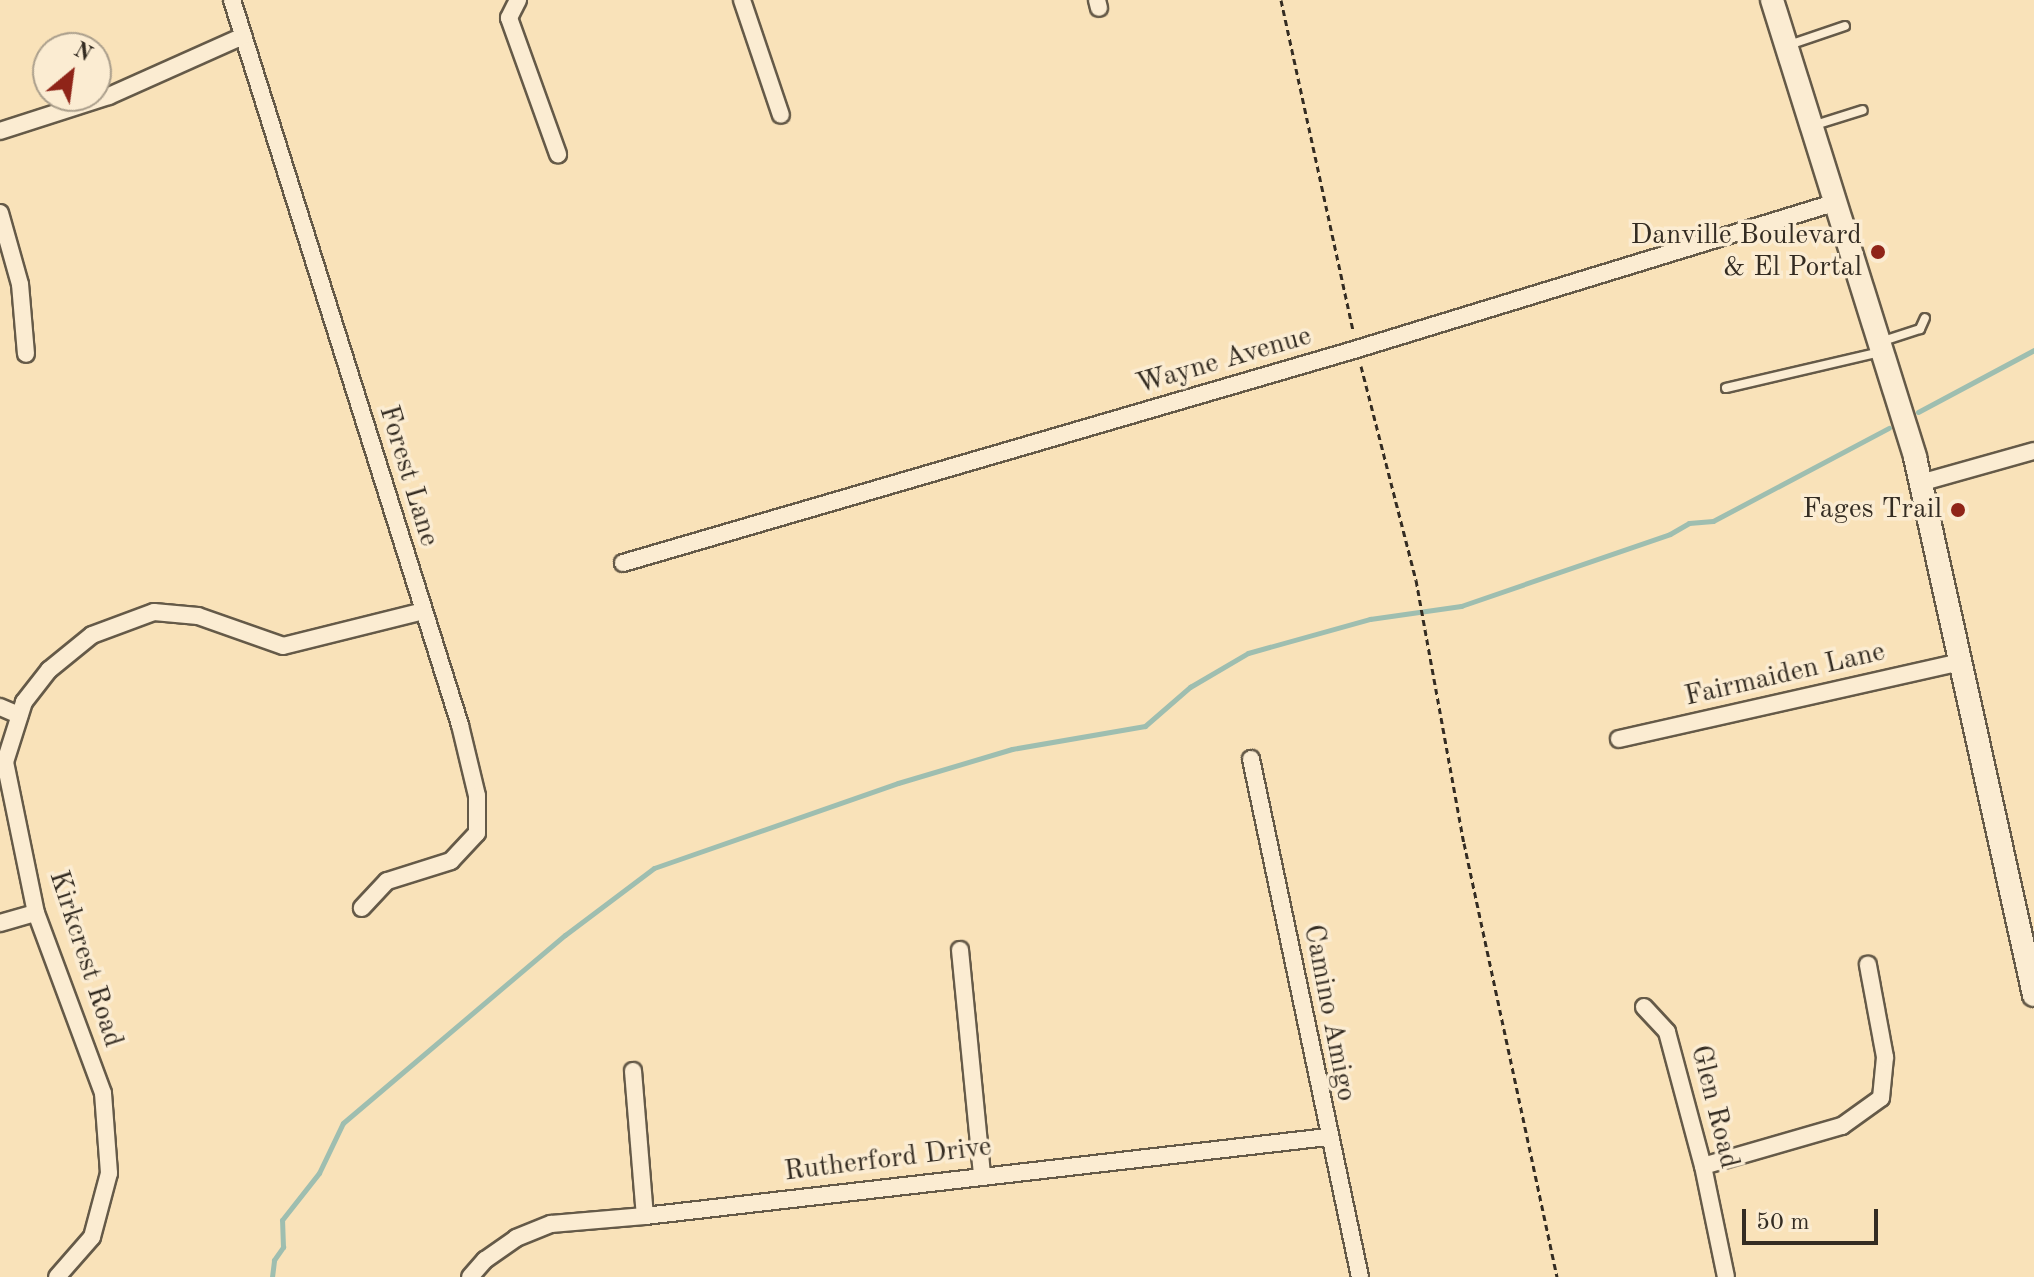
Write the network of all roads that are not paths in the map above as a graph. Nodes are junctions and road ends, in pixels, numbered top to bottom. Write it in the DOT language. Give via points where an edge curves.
graph roads {
  1 [pos="232,0"];
  2 [pos="518,0"];
  3 [pos="742,0"];
  4 [pos="1772,0"];
  5 [pos="1845,26"];
  6 [pos="243,36"];
  7 [pos="1787,46"];
  8 [pos="1863,110"];
  9 [pos="781,115"];
  10 [pos="1811,126"];
  11 [pos="0,131"];
  12 [pos="558,154"];
  13 [pos="1837,202"];
  14 [pos="0,213"];
  15 [pos="1925,318"];
  16 [pos="1880,347"];
  17 [pos="26,354"];
  18 [pos="1726,388"];
  19 [pos="2034,451"];
  20 [pos="1920,483"];
  21 [pos="623,563"];
  22 [pos="423,611"];
  23 [pos="1962,662"];
  24 [pos="0,707"];
  25 [pos="19,715"];
  26 [pos="1619,739"];
  27 [pos="1251,759"];
  28 [pos="362,908"];
  29 [pos="36,913"];
  30 [pos="0,923"];
  31 [pos="960,950"];
  32 [pos="1868,965"];
  33 [pos="2034,995"];
  34 [pos="1644,1007"];
  35 [pos="633,1071"];
  36 [pos="1328,1137"];
  37 [pos="1703,1166"];
  38 [pos="982,1175"];
  39 [pos="645,1216"];
  40 [pos="57,1277"];
  41 [pos="470,1277"];
  42 [pos="1360,1277"];
  43 [pos="1726,1277"];
  1 -- 6 [label="street, Forest Lane"];
  2 -- 12 [label="street" via="509,18"];
  3 -- 9 [label="street"];
  4 -- 7 [label="main road"];
  5 -- 7 [label="lane"];
  6 -- 11 [label="street" via="109,96"];
  6 -- 22 [label="street, Forest Lane"];
  7 -- 10 [label="main road"];
  8 -- 10 [label="lane"];
  10 -- 13 [label="main road"];
  13 -- 16 [label="main road"];
  13 -- 21 [label="street, Wayne Avenue" via="1357,349"];
  14 -- 17 [label="street" via="20,284"];
  15 -- 16 [label="lane" via="1920,329"];
  16 -- 18 [label="lane"];
  16 -- 20 [label="main road"];
  19 -- 20 [label="street"];
  20 -- 23 [label="main road"];
  22 -- 25 [label="street, Kirkcrest Road" via="283,646 198,616 154,612 92,635 49,670"];
  22 -- 28 [label="street, Forest Lane" via="460,725 477,796 477,833 451,861 387,881"];
  23 -- 26 [label="street, Fairmaiden Lane"];
  23 -- 33 [label="main road"];
  24 -- 25 [label="street"];
  25 -- 29 [label="street, Kirkcrest Road" via="5,762"];
  27 -- 36 [label="street, Camino Amigo"];
  29 -- 30 [label="street"];
  29 -- 40 [label="street, Kirkcrest Road" via="103,1093 109,1173 92,1237"];
  31 -- 38 [label="street"];
  32 -- 37 [label="street" via="1885,1057 1881,1098 1842,1126"];
  34 -- 37 [label="street, Glen Road" via="1667,1032"];
  35 -- 39 [label="street"];
  36 -- 38 [label="street, Rutherford Drive"];
  36 -- 42 [label="street, Camino Amigo"];
  37 -- 43 [label="street, Glen Road"];
  38 -- 39 [label="street, Rutherford Drive"];
  39 -- 41 [label="street, Rutherford Drive" via="551,1224 516,1238"];
}
